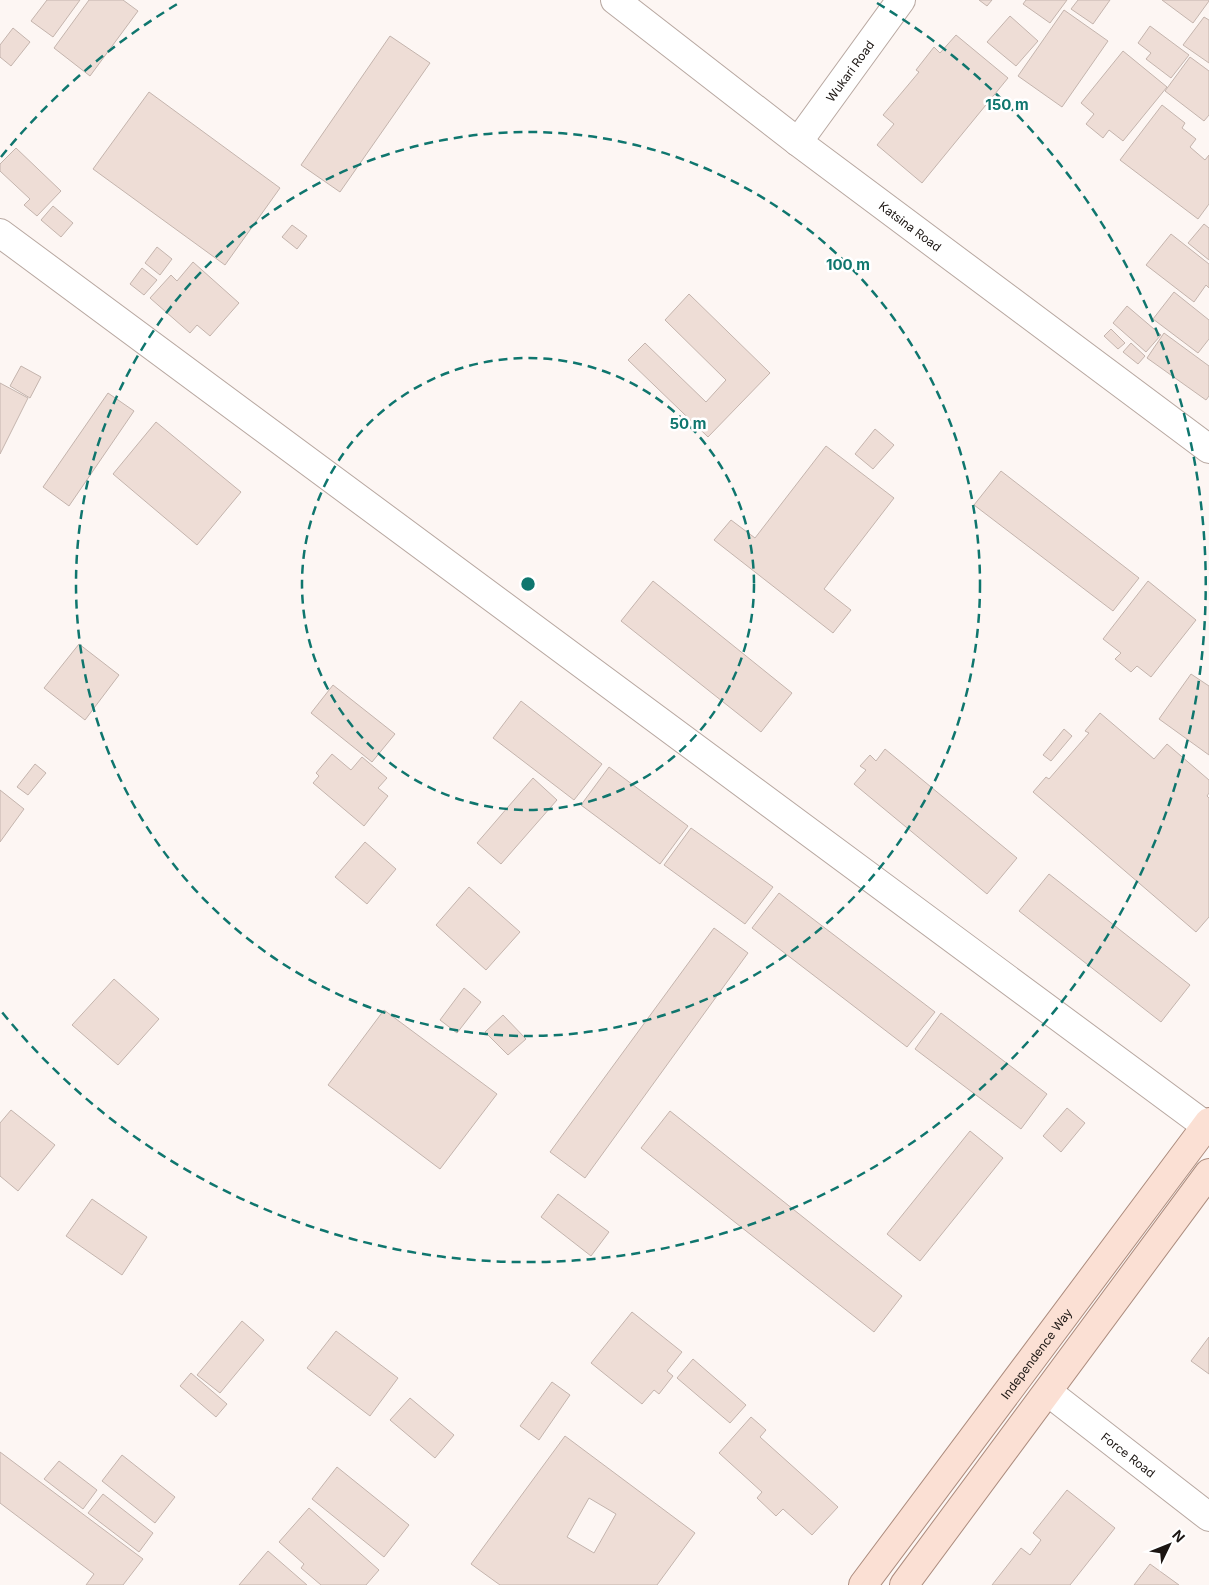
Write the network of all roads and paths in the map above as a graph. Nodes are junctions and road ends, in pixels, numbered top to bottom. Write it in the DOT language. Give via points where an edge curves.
graph roads {
  1 [pos="615,0"];
  2 [pos="901,0"];
  3 [pos="798,142"];
  4 [pos="0,233"];
  5 [pos="1209,449"];
  6 [pos="1208,1124"];
  7 [pos="1209,1173"];
  8 [pos="1048,1392"];
  9 [pos="1209,1517"];
  10 [pos="863,1585"];
  11 [pos="904,1585"];
  1 -- 3 [label="street, Katsina Road"];
  2 -- 3 [label="street, Wukari Road"];
  3 -- 5 [label="street, Katsina Road"];
  4 -- 6 [label="street"];
  6 -- 10 [label="main road, Independence Way"];
  7 -- 8 [label="main road"];
  8 -- 9 [label="street, Force Road"];
  8 -- 11 [label="main road"];
}
